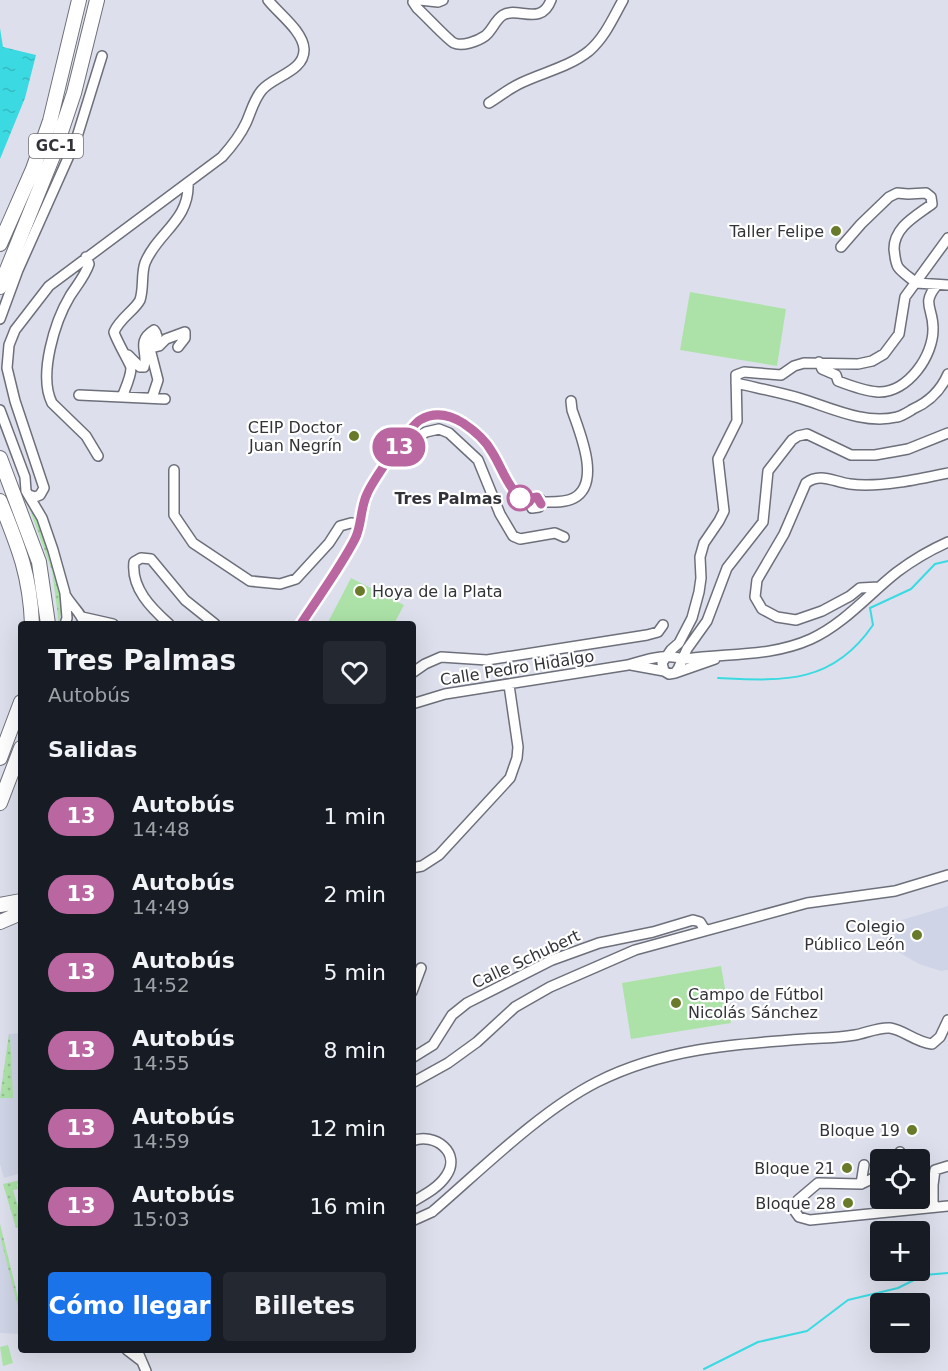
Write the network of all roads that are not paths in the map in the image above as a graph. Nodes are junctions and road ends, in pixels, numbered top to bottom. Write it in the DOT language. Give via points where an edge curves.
graph roads {
  1 [pos="79,0"];
  2 [pos="97,0"];
  3 [pos="268,0"];
  4 [pos="443,0"];
  5 [pos="551,0"];
  6 [pos="623,0"];
  7 [pos="417,1"];
  8 [pos="102,56"];
  9 [pos="489,103"];
  10 [pos="188,183"];
  11 [pos="948,238"];
  12 [pos="0,244"];
  13 [pos="841,247"];
  14 [pos="86,257"];
  15 [pos="916,283"];
  16 [pos="937,285"];
  17 [pos="948,285"];
  18 [pos="0,286"];
  19 [pos="0,320"];
  20 [pos="156,333"];
  21 [pos="117,341"];
  22 [pos="178,346"];
  23 [pos="819,362"];
  24 [pos="948,374"];
  25 [pos="736,383"];
  26 [pos="79,395"];
  27 [pos="122,397"];
  28 [pos="152,398"];
  29 [pos="165,399"];
  30 [pos="572,401"];
  31 [pos="0,410"];
  32 [pos="948,433"];
  33 [pos="397,448"];
  34 [pos="98,456"];
  35 [pos="0,458"];
  36 [pos="174,470"];
  37 [pos="948,473"];
  38 [pos="30,486"];
  39 [pos="0,501"];
  40 [pos="42,518"];
  41 [pos="359,524"];
  42 [pos="564,537"];
  43 [pos="948,542"];
  44 [pos="879,587"];
  45 [pos="65,593"];
  46 [pos="82,618"];
  47 [pos="32,621"];
  48 [pos="48,621"];
  49 [pos="63,621"];
  50 [pos="63,621"];
  51 [pos="64,621"];
  52 [pos="99,621"];
  53 [pos="166,621"];
  54 [pos="211,621"];
  55 [pos="303,621"];
  56 [pos="663,625"];
  57 [pos="727,655"];
  58 [pos="676,662"];
  59 [pos="628,665"];
  60 [pos="416,670"];
  61 [pos="509,685"];
  62 [pos="416,703"];
  63 [pos="18,710"];
  64 [pos="18,756"];
  65 [pos="0,758"];
  66 [pos="18,777"];
  67 [pos="0,803"];
  68 [pos="0,816"];
  69 [pos="416,867"];
  70 [pos="948,875"];
  71 [pos="18,902"];
  72 [pos="0,907"];
  73 [pos="18,908"];
  74 [pos="18,915"];
  75 [pos="18,920"];
  76 [pos="0,922"];
  77 [pos="0,927"];
  78 [pos="705,930"];
  79 [pos="421,968"];
  80 [pos="416,981"];
  81 [pos="948,1020"];
  82 [pos="416,1056"];
  83 [pos="416,1081"];
  84 [pos="416,1140"];
  85 [pos="864,1165"];
  86 [pos="948,1166"];
  87 [pos="870,1180"];
  88 [pos="861,1184"];
  89 [pos="930,1184"];
  90 [pos="933,1185"];
  91 [pos="416,1200"];
  92 [pos="948,1206"];
  93 [pos="933,1207"];
  94 [pos="416,1220"];
  95 [pos="130,1353"];
  96 [pos="144,1366"];
  1 -- 12 [label="highway, GC-1" via="50,121"];
  2 -- 18 [label="highway, GC-1" via="74,93 53,156"];
  3 -- 10 [label="street" via="300,38 304,49 301,60 262,90 237,140"];
  4 -- 7 [label="street"];
  5 -- 7 [label="street" via="545,10 534,15 501,16 486,36 464,45 453,43 417,8"];
  6 -- 9 [label="street" via="591,49"];
  8 -- 19 [label="street" via="76,140"];
  10 -- 14 [label="street"];
  10 -- 21 [label="street" via="189,196 183,209 145,264 140,300 119,321 114,332"];
  11 -- 15 [label="street"];
  13 -- 15 [label="street" via="889,196 926,193 932,204 902,228 894,242 899,268"];
  14 -- 34 [label="street" via="86,272 63,309 53,339 49,397 86,436"];
  14 -- 38 [label="street" via="49,286 15,330 9,345 11,384 36,466"];
  15 -- 16 [label="street"];
  15 -- 23 [label="street" via="904,297 899,334 884,354 858,364"];
  16 -- 17 [label="street"];
  16 -- 23 [label="street" via="927,301 933,338 921,368 912,378 880,392 838,381"];
  20 -- 21 [label="street" via="154,330 147,334 144,341 144,367"];
  20 -- 22 [label="street" via="155,346 159,346 185,332"];
  20 -- 28 [label="street" via="149,345 158,380"];
  21 -- 27 [label="street" via="131,370"];
  23 -- 25 [label="street" via="794,366 781,375 744,372 736,375"];
  24 -- 25 [label="street" via="932,398 897,417 880,419 859,417"];
  25 -- 58 [label="street" via="737,420 718,459 724,511 704,543 699,592 679,643"];
  26 -- 27 [label="street"];
  27 -- 28 [label="street"];
  28 -- 29 [label="street"];
  30 -- 33 [label="street" via="585,451 587,479 575,497 566,500 522,499 476,431 445,414 419,421"];
  31 -- 38 [label="street"];
  32 -- 58 [label="street" via="908,449 875,455 851,455 807,434 792,440 768,471 763,522 727,568 706,621"];
  33 -- 41 [label="street" via="367,494"];
  33 -- 42 [label="street" via="426,432 439,429 449,433 478,460 513,536 520,539 555,533"];
  35 -- 38 [label="highway"];
  36 -- 41 [label="street" via="174,515 193,543 250,581 280,584 296,579 340,526"];
  37 -- 44 [label="street" via="852,484 813,478 806,483 784,534 757,580 755,597 762,609 796,620 822,611 860,588"];
  38 -- 40 [label="street"];
  38 -- 40 [label="street" via="44,488"];
  38 -- 48 [label="highway"];
  38 -- 49 [label="highway" via="39,540"];
  39 -- 47 [label="highway" via="27,577"];
  40 -- 45 [label="street"];
  41 -- 55 [label="street" via="356,537"];
  43 -- 44 [label="street" via="919,556"];
  44 -- 57 [label="street" via="812,638 785,648"];
  45 -- 46 [label="street"];
  45 -- 50 [label="street"];
  46 -- 51 [label="street" via="71,614"];
  46 -- 52 [label="street"];
  53 -- 54 [label="street" via="149,605 133,572 134,562 141,558 151,559 185,600"];
  56 -- 60 [label="street" via="658,632 487,660 441,657"];
  57 -- 58 [label="street"];
  57 -- 58 [label="street"];
  58 -- 59 [label="street, Calle Pedro Hidalgo" via="654,658"];
  58 -- 59 [label="street" via="662,663 664,671"];
  59 -- 61 [label="street, Calle Pedro Hidalgo"];
  61 -- 62 [label="street, Calle Pedro Hidalgo" via="445,694"];
  61 -- 69 [label="street" via="518,747 510,778 439,855"];
  63 -- 65 [label="highway"];
  64 -- 67 [label="highway"];
  66 -- 68 [label="highway"];
  70 -- 78 [label="street" via="895,891 807,903"];
  71 -- 72 [label="highway"];
  72 -- 73 [label="highway"];
  74 -- 76 [label="highway"];
  75 -- 77 [label="highway"];
  78 -- 82 [label="street, Calle Schubert" via="693,920 599,943 552,960 467,1003 452,1016 433,1045"];
  78 -- 83 [label="street" via="635,950 550,987 515,1007 448,1063"];
  79 -- 80 [label="street"];
  81 -- 94 [label="street" via="932,1044 891,1028 853,1036 712,1047 640,1064 596,1083 559,1106 432,1212"];
  84 -- 91 [label="street" via="435,1140 447,1149 450,1161 448,1174 438,1186"];
  85 -- 88 [label="street"];
  86 -- 90 [label="street" via="935,1170"];
  87 -- 88 [label="street"];
  88 -- 93 [label="street" via="818,1183 798,1200 794,1210 799,1217 810,1220"];
  89 -- 90 [label="street"];
  90 -- 93 [label="street"];
  92 -- 93 [label="street"];
  95 -- 96 [label="street"];
}
